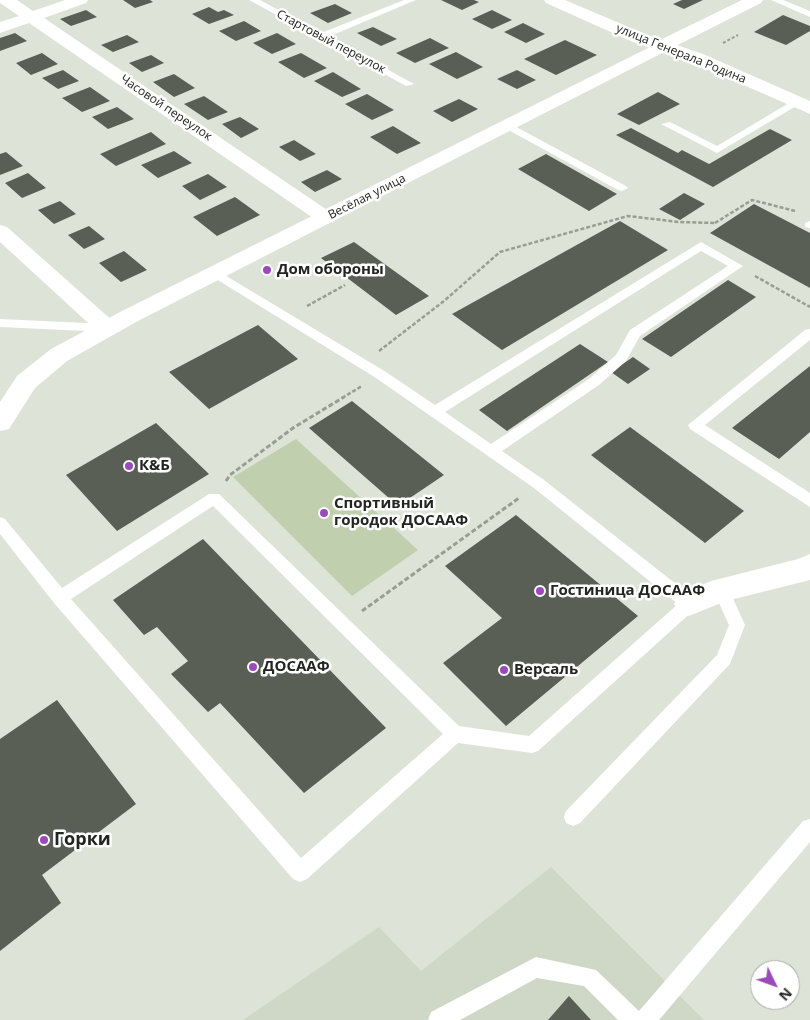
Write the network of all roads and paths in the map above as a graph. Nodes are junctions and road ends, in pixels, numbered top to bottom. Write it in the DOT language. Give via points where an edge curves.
graph roads {
  1 [pos="6,0"];
  2 [pos="80,0"];
  3 [pos="253,0"];
  4 [pos="412,0"];
  5 [pos="552,0"];
  6 [pos="755,0"];
  7 [pos="775,0"];
  8 [pos="810,14"];
  9 [pos="30,17"];
  10 [pos="0,28"];
  11 [pos="320,36"];
  12 [pos="662,46"];
  13 [pos="409,84"];
  14 [pos="804,105"];
  15 [pos="666,124"];
  16 [pos="508,125"];
  17 [pos="622,188"];
  18 [pos="800,213"];
  19 [pos="326,218"];
  20 [pos="715,223"];
  21 [pos="0,231"];
  22 [pos="701,246"];
  23 [pos="736,266"];
  24 [pos="214,274"];
  25 [pos="345,285"];
  26 [pos="810,307"];
  27 [pos="287,318"];
  28 [pos="0,324"];
  29 [pos="107,328"];
  30 [pos="810,333"];
  31 [pos="363,364"];
  32 [pos="381,375"];
  33 [pos="434,412"];
  34 [pos="0,422"];
  35 [pos="492,451"];
  36 [pos="539,484"];
  37 [pos="214,498"];
  38 [pos="810,501"];
  39 [pos="0,523"];
  40 [pos="809,569"];
  41 [pos="721,590"];
  42 [pos="60,598"];
  43 [pos="688,604"];
  44 [pos="344,625"];
  45 [pos="455,734"];
  46 [pos="573,817"];
  47 [pos="810,828"];
  48 [pos="439,1020"];
  49 [pos="633,1020"];
  50 [pos="645,1020"];
  1 -- 9 [label="street, Часовой переулок"];
  2 -- 9 [label="street"];
  3 -- 11 [label="lane, Стартовый переулок"];
  4 -- 11 [label="lane"];
  5 -- 12 [label="street, улица Генерала Родина"];
  6 -- 12 [label="street, Весёлая улица"];
  7 -- 8 [label="lane"];
  9 -- 10 [label="street"];
  9 -- 19 [label="street, Часовой переулок"];
  11 -- 13 [label="lane, Стартовый переулок"];
  12 -- 14 [label="street, улица Генерала Родина"];
  12 -- 16 [label="street, Весёлая улица"];
  14 -- 15 [label="lane" via="718,150"];
  16 -- 17 [label="lane"];
  16 -- 19 [label="street, Весёлая улица"];
  18 -- 20 [label="path" via="752,200"];
  19 -- 24 [label="street, Весёлая улица"];
  20 -- 22 [label="path" via="688,240"];
  20 -- 31 [label="path" via="628,216 500,252"];
  21 -- 29 [label="street"];
  22 -- 23 [label="lane"];
  22 -- 33 [label="lane"];
  23 -- 26 [label="path"];
  23 -- 35 [label="lane" via="635,334 621,358 594,382"];
  24 -- 27 [label="lane"];
  24 -- 29 [label="street, Весёлая улица"];
  25 -- 27 [label="path"];
  27 -- 31 [label="lane"];
  28 -- 29 [label="lane"];
  29 -- 34 [label="street, Весёлая улица" via="59,354 26,382"];
  30 -- 38 [label="lane" via="695,425"];
  31 -- 32 [label="lane"];
  32 -- 33 [label="lane"];
  32 -- 37 [label="path" via="286,434 230,475"];
  33 -- 35 [label="lane"];
  35 -- 36 [label="lane"];
  36 -- 43 [label="lane"];
  36 -- 44 [label="path"];
  37 -- 42 [label="lane"];
  37 -- 44 [label="lane"];
  39 -- 42 [label="lane"];
  40 -- 41 [label="street"];
  41 -- 43 [label="street"];
  41 -- 46 [label="lane" via="737,625 724,659"];
  42 -- 45 [label="lane" via="300,872"];
  43 -- 45 [label="lane" via="532,745"];
  44 -- 45 [label="lane"];
  47 -- 50 [label="lane"];
  48 -- 49 [label="lane" via="536,967 589,977"];
}
